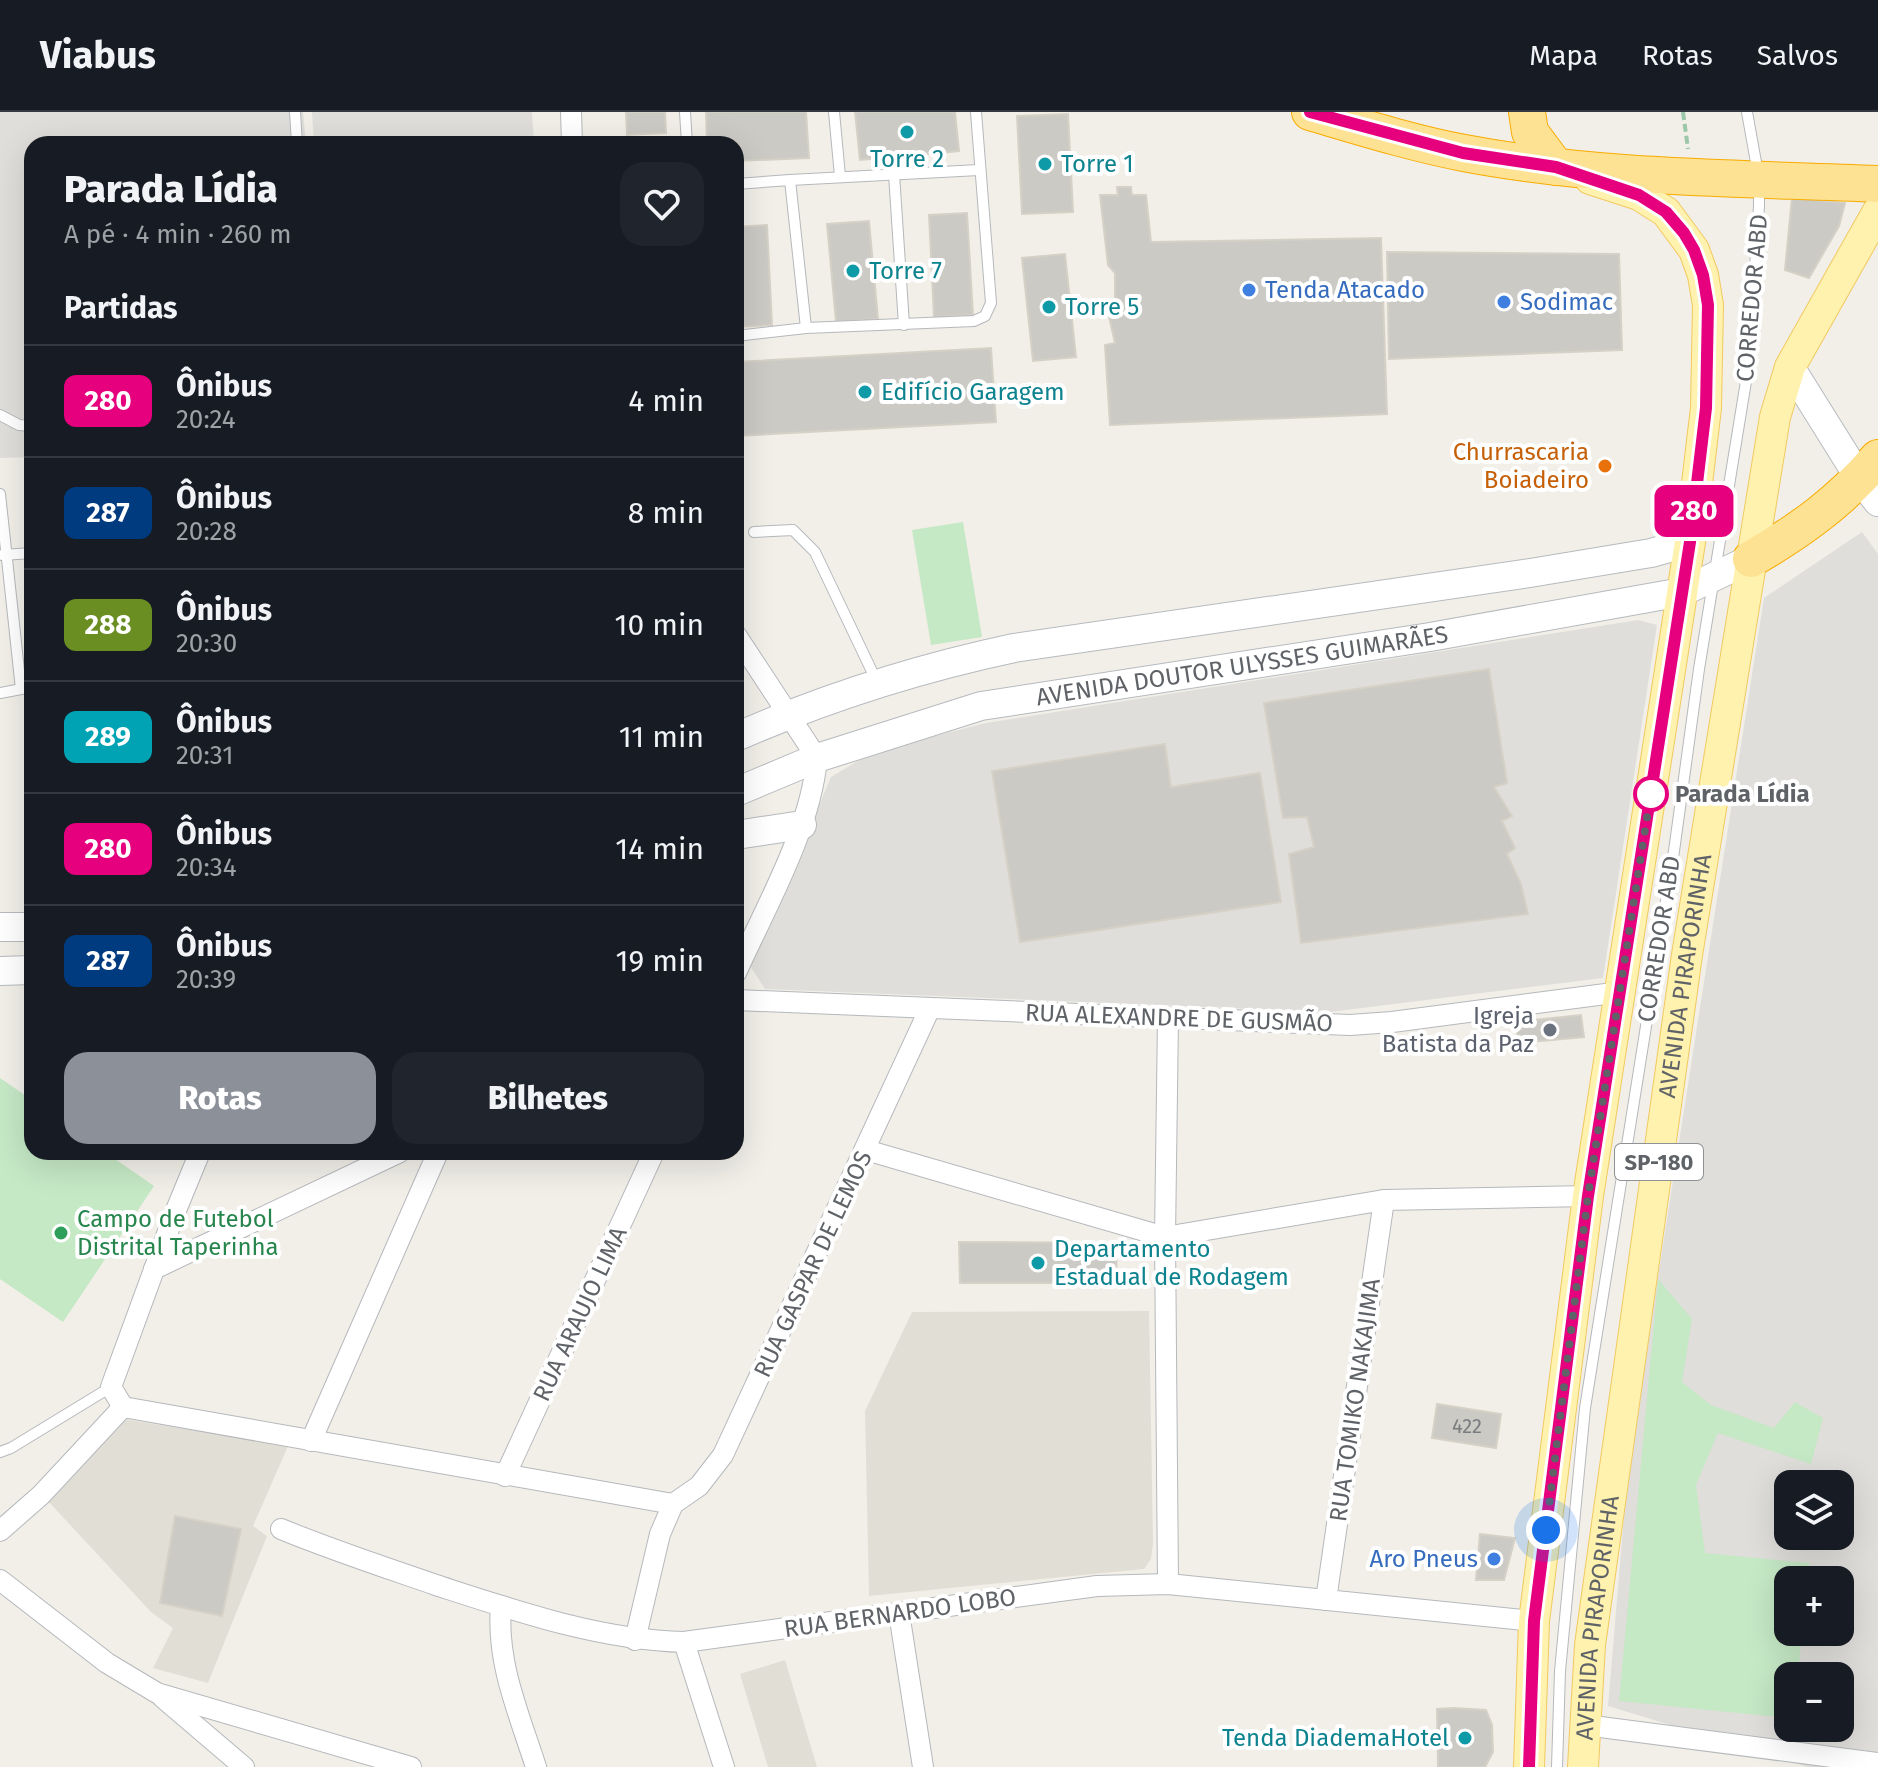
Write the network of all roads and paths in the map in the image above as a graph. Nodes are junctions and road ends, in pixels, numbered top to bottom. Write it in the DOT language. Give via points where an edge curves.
graph roads {
  1 [pos="295,112"];
  2 [pos="571,112"];
  3 [pos="685,112"];
  4 [pos="834,112"];
  5 [pos="976,112"];
  6 [pos="1310,112"];
  7 [pos="1527,112"];
  8 [pos="1683,112"];
  9 [pos="1747,112"];
  10 [pos="296,136"];
  11 [pos="572,136"];
  12 [pos="686,136"];
  13 [pos="1689,157"];
  14 [pos="1556,167"];
  15 [pos="979,170"];
  16 [pos="894,174"];
  17 [pos="840,176"];
  18 [pos="1759,179"];
  19 [pos="790,180"];
  20 [pos="744,183"];
  21 [pos="1878,184"];
  22 [pos="1878,211"];
  23 [pos="904,325"];
  24 [pos="806,328"];
  25 [pos="744,335"];
  26 [pos="1790,367"];
  27 [pos="0,415"];
  28 [pos="24,425"];
  29 [pos="1872,480"];
  30 [pos="0,494"];
  31 [pos="754,532"];
  32 [pos="1690,542"];
  33 [pos="24,554"];
  34 [pos="3,555"];
  35 [pos="1751,559"];
  36 [pos="1714,576"];
  37 [pos="1682,592"];
  38 [pos="744,647"];
  39 [pos="24,676"];
  40 [pos="879,685"];
  41 [pos="24,688"];
  42 [pos="0,693"];
  43 [pos="788,714"];
  44 [pos="744,733"];
  45 [pos="817,758"];
  46 [pos="744,789"];
  47 [pos="802,825"];
  48 [pos="744,834"];
  49 [pos="0,927"];
  50 [pos="24,927"];
  51 [pos="744,955"];
  52 [pos="24,970"];
  53 [pos="0,971"];
  54 [pos="1621,992"];
  55 [pos="744,1000"];
  56 [pos="930,1008"];
  57 [pos="1168,1018"];
  58 [pos="866,1150"];
  59 [pos="197,1160"];
  60 [pos="383,1160"];
  61 [pos="434,1160"];
  62 [pos="650,1160"];
  63 [pos="1588,1196"];
  64 [pos="1384,1200"];
  65 [pos="1165,1237"];
  66 [pos="154,1269"];
  67 [pos="111,1387"];
  68 [pos="123,1407"];
  69 [pos="311,1441"];
  70 [pos="0,1452"];
  71 [pos="505,1476"];
  72 [pos="673,1504"];
  73 [pos="281,1529"];
  74 [pos="0,1531"];
  75 [pos="0,1580"];
  76 [pos="1168,1584"];
  77 [pos="1326,1600"];
  78 [pos="501,1606"];
  79 [pos="899,1613"];
  80 [pos="1534,1621"];
  81 [pos="635,1640"];
  82 [pos="684,1642"];
  83 [pos="157,1693"];
  84 [pos="1585,1725"];
  85 [pos="1878,1763"];
  86 [pos="244,1767"];
  87 [pos="411,1767"];
  88 [pos="536,1767"];
  89 [pos="724,1767"];
  90 [pos="923,1767"];
  91 [pos="1529,1767"];
  92 [pos="1557,1767"];
  93 [pos="1583,1767"];
  1 -- 10 [label="lane"];
  2 -- 11 [label="street"];
  3 -- 12 [label="lane"];
  4 -- 17 [label="lane"];
  5 -- 15 [label="lane"];
  6 -- 14 [label="highway" via="1463,153"];
  7 -- 14 [label="highway" via="1530,132"];
  8 -- 13 [label="path"];
  9 -- 18 [label="lane, CORREDOR ABD"];
  14 -- 18 [label="highway"];
  14 -- 32 [label="main road, SP-180" via="1639,195 1666,212 1694,250 1703,275 1708,305 1706,408"];
  15 -- 16 [label="lane"];
  15 -- 23 [label="lane" via="991,303 985,316"];
  16 -- 17 [label="lane"];
  16 -- 23 [label="lane"];
  17 -- 19 [label="lane"];
  18 -- 21 [label="highway"];
  18 -- 36 [label="lane, CORREDOR ABD" via="1749,363"];
  19 -- 20 [label="lane"];
  19 -- 24 [label="lane"];
  22 -- 26 [label="main road, AVENIDA PIRAPORINHA / SP-180"];
  23 -- 24 [label="lane"];
  24 -- 25 [label="lane"];
  26 -- 29 [label="main road"];
  26 -- 35 [label="main road, AVENIDA PIRAPORINHA / SP-180" via="1775,417"];
  27 -- 28 [label="lane"];
  29 -- 35 [label="highway"];
  30 -- 34 [label="lane"];
  31 -- 40 [label="lane" via="793,530 815,552"];
  32 -- 37 [label="main road, SP-180"];
  32 -- 40 [label="main road, AVENIDA DOUTOR ULYSSES GUIMARÃES" via="1545,571 1014,648"];
  33 -- 34 [label="lane"];
  34 -- 39 [label="lane"];
  35 -- 36 [label="main road, AVENIDA DOUTOR ULYSSES GUIMARÃES"];
  35 -- 84 [label="main road, AVENIDA PIRAPORINHA / SP-180" via="1687,955 1590,1645"];
  36 -- 37 [label="main road, AVENIDA DOUTOR ULYSSES GUIMARÃES"];
  36 -- 92 [label="lane, CORREDOR ABD" via="1585,1408 1560,1671"];
  37 -- 45 [label="main road, AVENIDA DOUTOR ULYSSES GUIMARÃES" via="981,706"];
  37 -- 54 [label="main road, SP-180"];
  38 -- 43 [label="street"];
  40 -- 43 [label="main road, AVENIDA DOUTOR ULYSSES GUIMARÃES"];
  41 -- 42 [label="lane"];
  43 -- 44 [label="main road, AVENIDA DOUTOR ULYSSES GUIMARÃES"];
  43 -- 45 [label="street"];
  45 -- 46 [label="main road, AVENIDA DOUTOR ULYSSES GUIMARÃES"];
  45 -- 47 [label="street"];
  47 -- 48 [label="main road"];
  47 -- 51 [label="street"];
  49 -- 50 [label="main road"];
  52 -- 53 [label="main road"];
  54 -- 57 [label="street, RUA ALEXANDRE DE GUSMÃO" via="1364,1024"];
  54 -- 63 [label="main road, SP-180"];
  55 -- 56 [label="street, RUA ALEXANDRE DE GUSMÃO"];
  56 -- 57 [label="street, RUA ALEXANDRE DE GUSMÃO"];
  56 -- 58 [label="street, RUA GASPAR DE LEMOS"];
  57 -- 65 [label="street"];
  58 -- 65 [label="street"];
  58 -- 72 [label="street, RUA GASPAR DE LEMOS" via="723,1455 699,1486"];
  59 -- 66 [label="street"];
  60 -- 66 [label="street"];
  61 -- 69 [label="street"];
  62 -- 71 [label="street, RUA ARAUJO LIMA"];
  63 -- 64 [label="street"];
  63 -- 80 [label="main road, SP-180"];
  64 -- 65 [label="street"];
  64 -- 77 [label="street, RUA TOMIKO NAKAJIMA"];
  65 -- 76 [label="street"];
  66 -- 67 [label="street"];
  67 -- 68 [label="street"];
  67 -- 70 [label="lane"];
  68 -- 69 [label="street"];
  68 -- 74 [label="street"];
  69 -- 71 [label="street"];
  71 -- 72 [label="street"];
  72 -- 81 [label="street" via="660,1534"];
  73 -- 78 [label="street, RUA BERNARDO LOBO"];
  75 -- 83 [label="street" via="107,1663"];
  76 -- 77 [label="street, RUA BERNARDO LOBO"];
  76 -- 79 [label="street, RUA BERNARDO LOBO" via="1097,1586"];
  77 -- 80 [label="street, RUA BERNARDO LOBO"];
  78 -- 81 [label="street, RUA BERNARDO LOBO"];
  78 -- 88 [label="street" via="502,1660"];
  79 -- 82 [label="street, RUA BERNARDO LOBO"];
  79 -- 90 [label="street"];
  80 -- 91 [label="main road, SP-180"];
  81 -- 82 [label="street, RUA BERNARDO LOBO"];
  82 -- 89 [label="street"];
  83 -- 86 [label="street"];
  83 -- 87 [label="street"];
  84 -- 85 [label="street"];
  84 -- 93 [label="main road, AVENIDA PIRAPORINHA / SP-180"];
}
